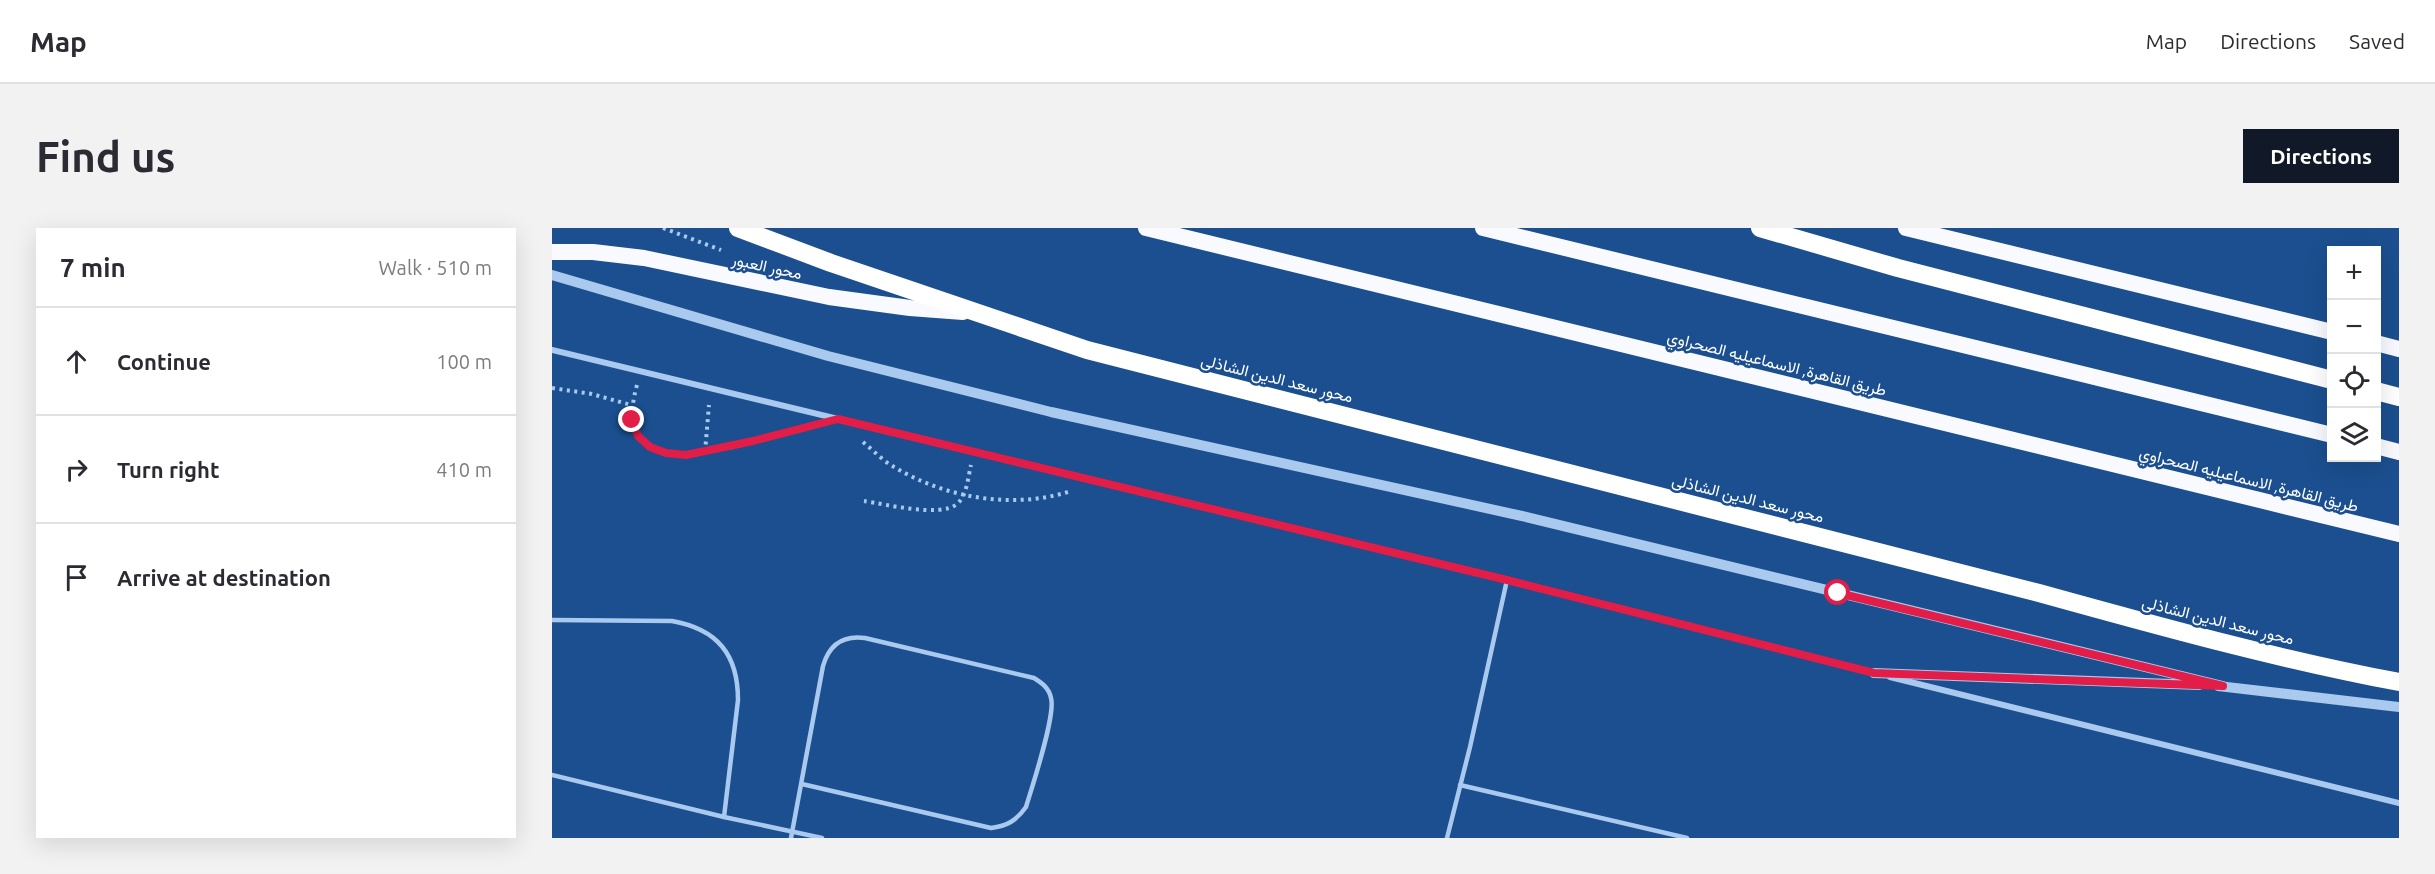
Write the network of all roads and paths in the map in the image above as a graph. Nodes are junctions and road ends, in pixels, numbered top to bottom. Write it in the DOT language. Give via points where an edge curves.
graph roads {
  1 [pos="738,228"];
  2 [pos="1146,228"];
  3 [pos="1483,228"];
  4 [pos="1760,228"];
  5 [pos="1906,228"];
  6 [pos="552,252"];
  7 [pos="552,275"];
  8 [pos="975,313"];
  9 [pos="2327,331"];
  10 [pos="2381,344"];
  11 [pos="2399,349"];
  12 [pos="552,350"];
  13 [pos="640,371"];
  14 [pos="2327,379"];
  15 [pos="552,388"];
  16 [pos="711,388"];
  17 [pos="2381,392"];
  18 [pos="2399,397"];
  19 [pos="631,405"];
  20 [pos="838,419"];
  21 [pos="2327,434"];
  22 [pos="2381,447"];
  23 [pos="705,452"];
  24 [pos="2399,452"];
  25 [pos="974,453"];
  26 [pos="1100,482"];
  27 [pos="964,495"];
  28 [pos="864,501"];
  29 [pos="2399,534"];
  30 [pos="1507,580"];
  31 [pos="552,620"];
  32 [pos="1874,673"];
  33 [pos="2399,682"];
  34 [pos="2223,686"];
  35 [pos="2399,707"];
  36 [pos="552,776"];
  37 [pos="802,784"];
  38 [pos="1460,785"];
  39 [pos="2399,803"];
  40 [pos="724,817"];
  41 [pos="793,831"];
  42 [pos="791,838"];
  43 [pos="822,838"];
  44 [pos="1447,838"];
  45 [pos="1687,838"];
  1 -- 8 [label="highway, محور سعد الدين الشاذلى"];
  2 -- 29 [label="highway, طريق القاهرة, الاسماعيليه الصحراوي"];
  3 -- 21 [label="highway"];
  4 -- 14 [label="highway"];
  5 -- 9 [label="highway"];
  6 -- 8 [label="highway, محور العبور" via="644,258 829,297"];
  7 -- 34 [label="street" via="828,356 1051,412 1522,516"];
  8 -- 33 [label="highway, محور سعد الدين الشاذلى" via="1087,350 2182,632"];
  10 -- 11 [label="highway"];
  12 -- 13 [label="street"];
  13 -- 16 [label="street"];
  13 -- 19 [label="path"];
  15 -- 19 [label="path"];
  16 -- 20 [label="street"];
  16 -- 23 [label="path"];
  17 -- 18 [label="highway"];
  19 -- 23 [label="path" via="638,436 650,447 686,455"];
  20 -- 23 [label="path"];
  20 -- 25 [label="street"];
  20 -- 27 [label="path" via="894,467 928,484"];
  22 -- 24 [label="highway"];
  25 -- 26 [label="street"];
  25 -- 27 [label="path"];
  26 -- 27 [label="path" via="1056,496 1010,500"];
  26 -- 30 [label="street"];
  27 -- 28 [label="path" via="957,504 938,510"];
  30 -- 32 [label="street"];
  30 -- 38 [label="lane"];
  31 -- 40 [label="lane" via="672,621 691,624 723,646 738,681"];
  32 -- 34 [label="street"];
  32 -- 39 [label="street"];
  34 -- 35 [label="street"];
  36 -- 40 [label="lane"];
  37 -- 37 [label="lane" via="826,657 830,649 846,638 865,638 1034,678 1048,689 1051,697 1051,716 1026,807 1020,816 1001,827 980,826"];
  37 -- 41 [label="lane"];
  38 -- 44 [label="lane"];
  38 -- 45 [label="lane"];
  40 -- 41 [label="lane"];
  41 -- 42 [label="lane"];
  41 -- 43 [label="lane"];
}
